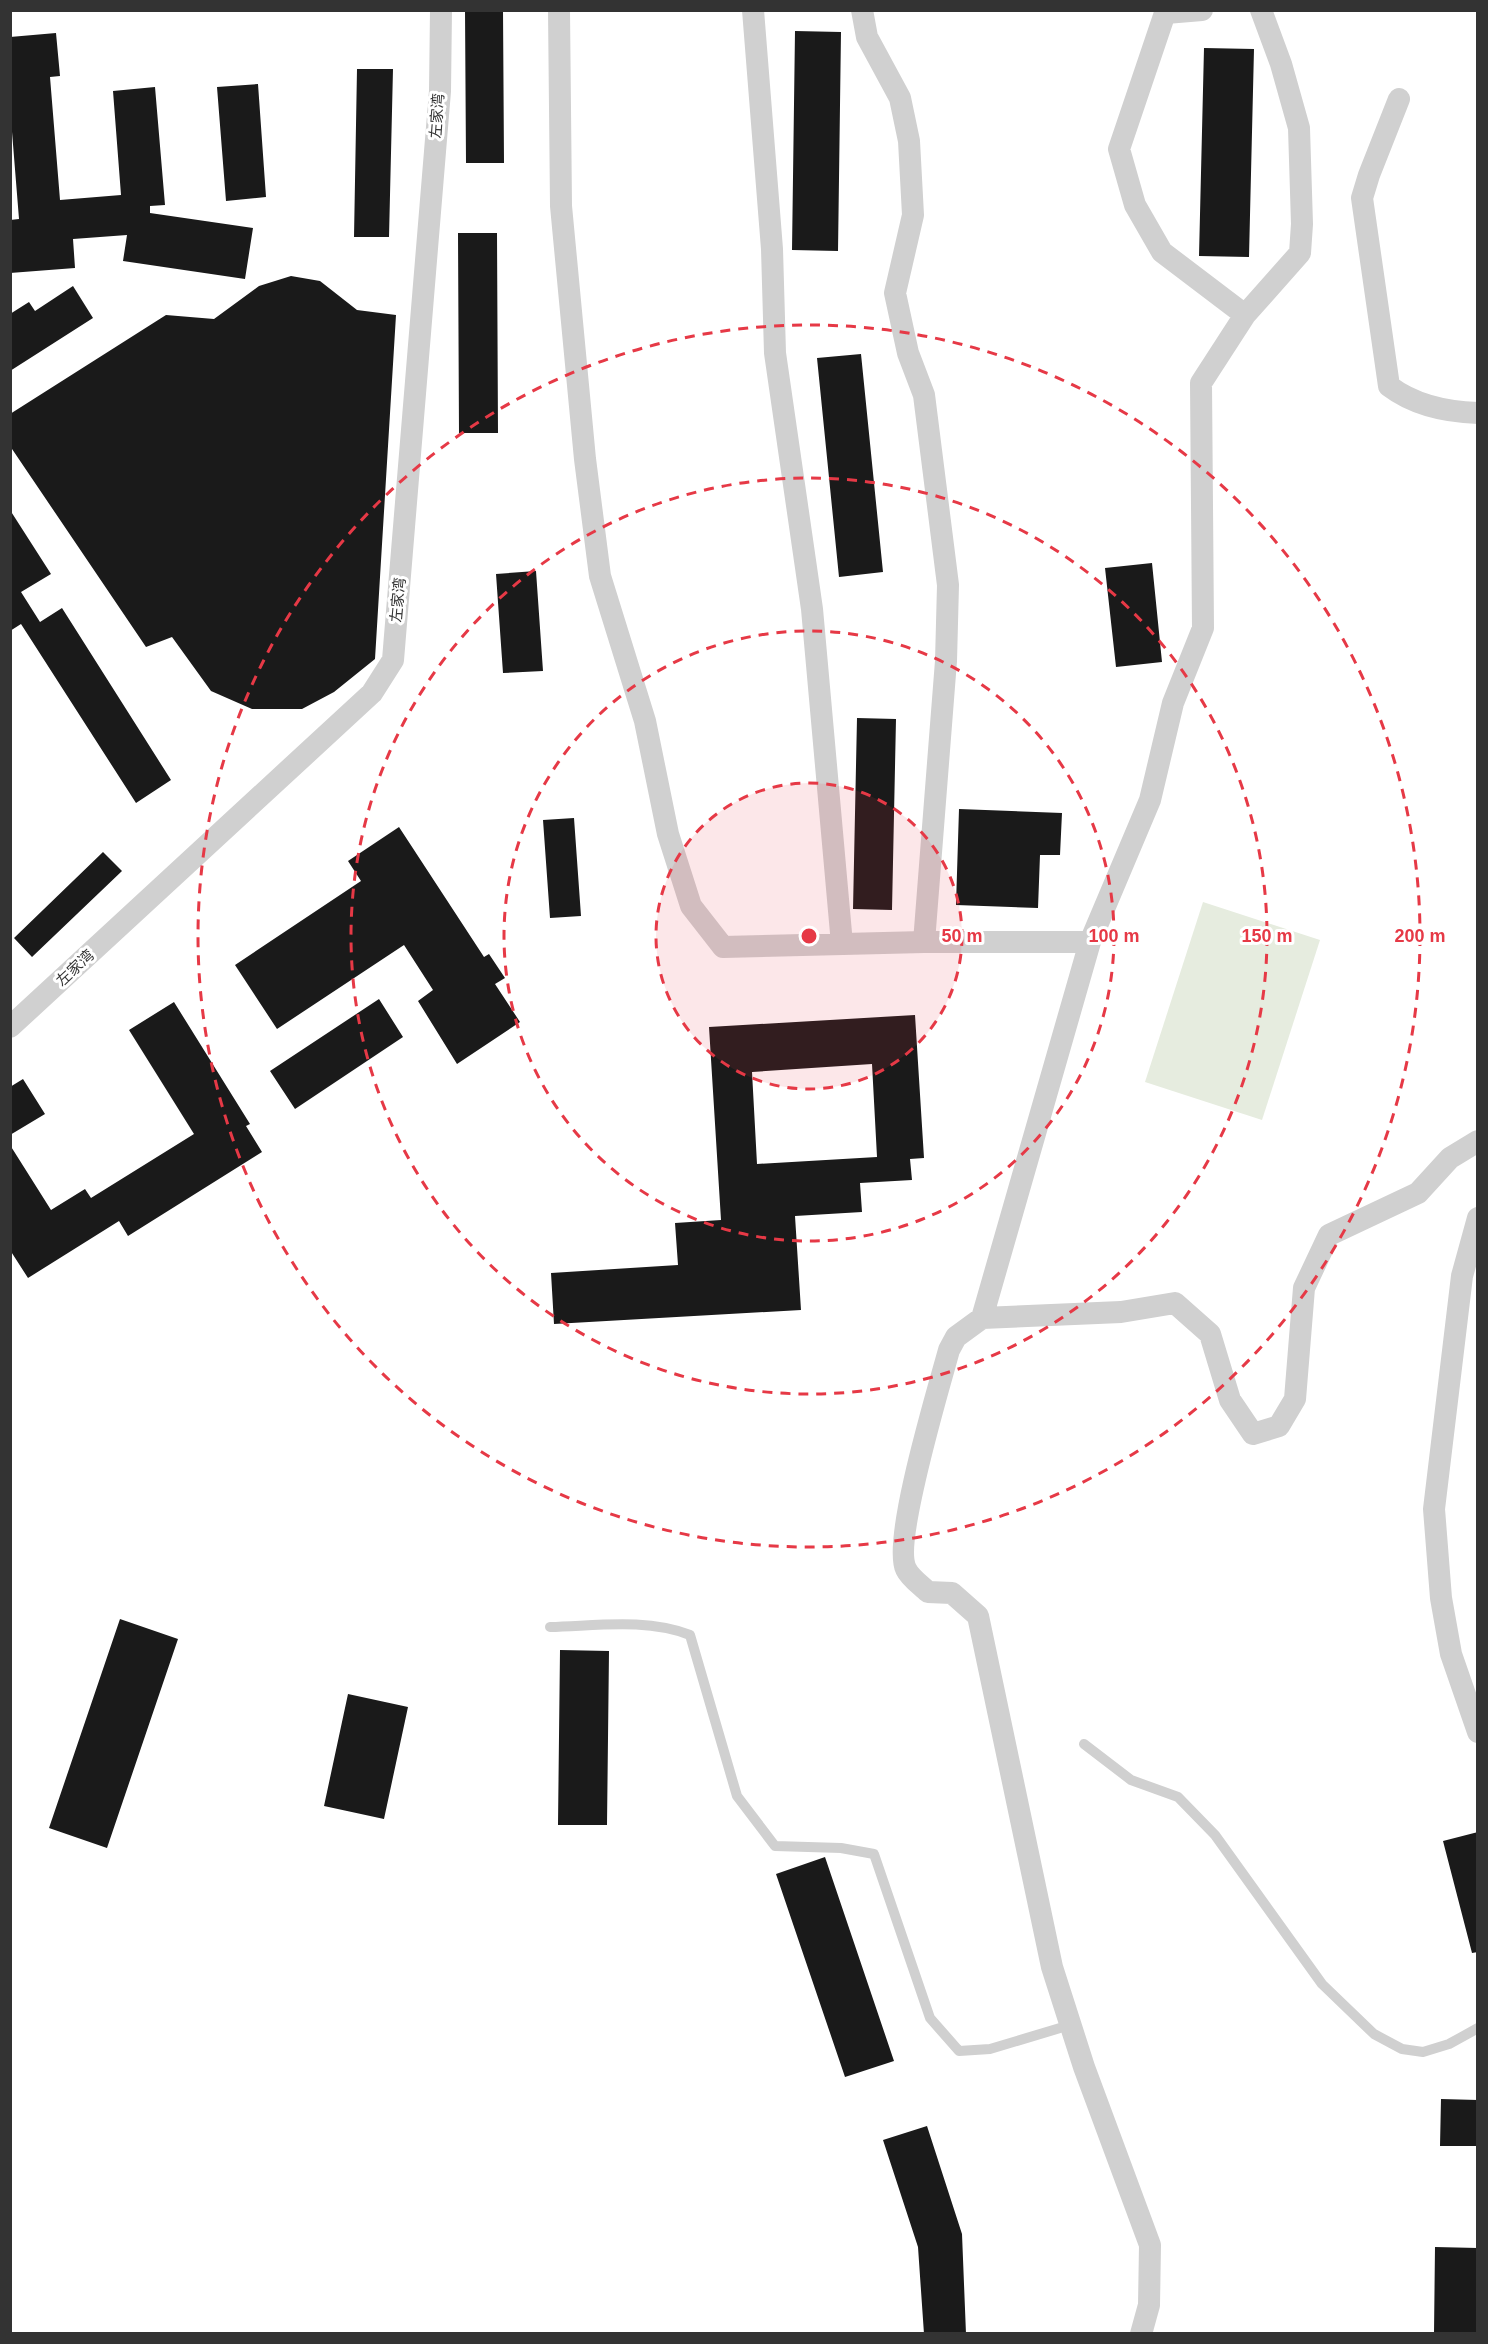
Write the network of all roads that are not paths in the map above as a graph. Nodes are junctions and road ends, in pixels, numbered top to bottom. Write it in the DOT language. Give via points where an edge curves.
graph roads {
  1 [pos="441,10"];
  2 [pos="559,10"];
  3 [pos="753,10"];
  4 [pos="862,10"];
  5 [pos="1202,10"];
  6 [pos="1261,10"];
  7 [pos="1166,12"];
  8 [pos="1400,99"];
  9 [pos="1245,315"];
  10 [pos="1478,414"];
  11 [pos="924,942"];
  12 [pos="1090,942"];
  13 [pos="842,944"];
  14 [pos="10,1027"];
  15 [pos="1478,1141"];
  16 [pos="1478,1218"];
  17 [pos="982,1318"];
  18 [pos="550,1627"];
  19 [pos="1478,1732"];
  20 [pos="1084,1744"];
  21 [pos="1070,2025"];
  22 [pos="1478,2028"];
  23 [pos="1141,2334"];
  1 -- 14 [label="street, 左家湾" via="440,91 393,660 372,693"];
  2 -- 13 [label="street" via="561,206 600,576 645,721 668,834 691,906 723,947"];
  3 -- 13 [label="street" via="772,249 775,353 812,609"];
  4 -- 11 [label="street" via="867,37 900,98 909,141 913,215 895,293 908,353 924,395 948,585 946,660"];
  5 -- 7 [label="street"];
  6 -- 9 [label="street" via="1299,128 1302,224 1300,253"];
  7 -- 9 [label="street" via="1119,149 1135,205 1162,252"];
  8 -- 10 [label="street" via="1362,198 1389,387 1401,395 1453,412"];
  9 -- 12 [label="street" via="1201,383 1203,628 1173,703 1150,800"];
  11 -- 12 [label="street"];
  11 -- 13 [label="street"];
  12 -- 17 [label="street"];
  15 -- 17 [label="street" via="1450,1158 1418,1193 1329,1235 1304,1288 1295,1398 1279,1426 1253,1434 1230,1400 1210,1334 1175,1303 1121,1312"];
  16 -- 19 [label="street" via="1462,1276 1434,1509 1451,1654"];
  17 -- 21 [label="street" via="956,1337 949,1350 902,1542 904,1560 906,1569 928,1592 952,1593 978,1616 1052,1967"];
  18 -- 21 [label="lane" via="640,1625 672,1628 690,1635 736,1796 775,1846 841,1848 874,1854 930,2018 959,2051 990,2049"];
  20 -- 22 [label="lane" via="1131,1780 1178,1797 1215,1835 1323,1984 1374,2034 1402,2049 1423,2052 1449,2044"];
  21 -- 23 [label="street" via="1150,2245 1149,2305"];
}
